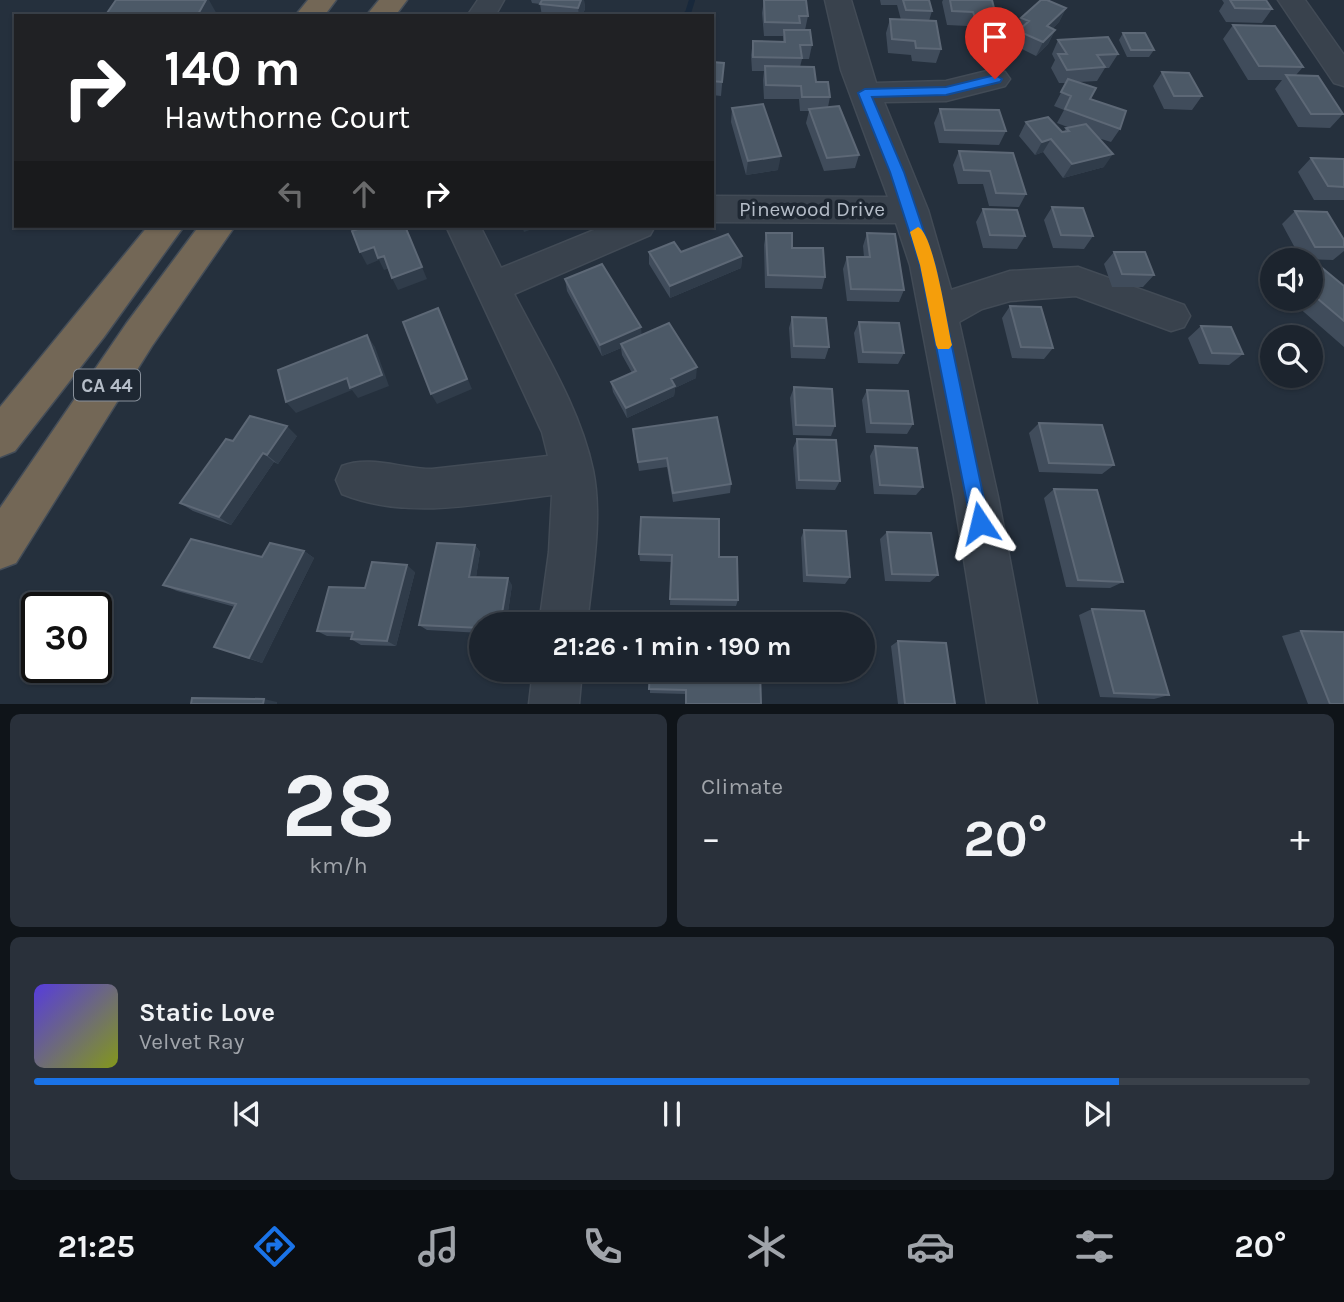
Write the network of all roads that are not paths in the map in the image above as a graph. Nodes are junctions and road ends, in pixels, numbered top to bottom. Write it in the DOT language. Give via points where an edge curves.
graph roads {
  1 [pos="394,0"];
  2 [pos="838,0"];
  3 [pos="1291,0"];
  4 [pos="336,8"];
  5 [pos="316,14"];
  6 [pos="382,14"];
  7 [pos="1344,76"];
  8 [pos="995,79"];
  9 [pos="865,93"];
  10 [pos="714,208"];
  11 [pos="911,210"];
  12 [pos="137,228"];
  13 [pos="165,228"];
  14 [pos="217,228"];
  15 [pos="464,228"];
  16 [pos="633,228"];
  17 [pos="491,288"];
  18 [pos="938,316"];
  19 [pos="1171,316"];
  20 [pos="4,432"];
  21 [pos="573,473"];
  22 [pos="357,480"];
  23 [pos="0,547"];
  24 [pos="564,612"];
  25 [pos="557,682"];
  26 [pos="554,704"];
  27 [pos="1012,704"];
  1 -- 6 [label="highway"];
  2 -- 9 [label="street"];
  3 -- 7 [label="street"];
  4 -- 5 [label="highway"];
  8 -- 9 [label="street" via="946,91"];
  9 -- 11 [label="street"];
  10 -- 11 [label="street, Pinewood Drive"];
  11 -- 18 [label="street"];
  12 -- 20 [label="highway" via="67,319"];
  13 -- 20 [label="highway, CA 44"];
  14 -- 23 [label="highway, CA 44" via="139,335"];
  15 -- 17 [label="street"];
  16 -- 17 [label="street"];
  17 -- 21 [label="street" via="562,431"];
  18 -- 19 [label="street" via="971,297 1010,286 1078,281"];
  18 -- 27 [label="street"];
  21 -- 22 [label="street" via="432,489"];
  21 -- 24 [label="street" via="574,527"];
  25 -- 26 [label="street"];
}
